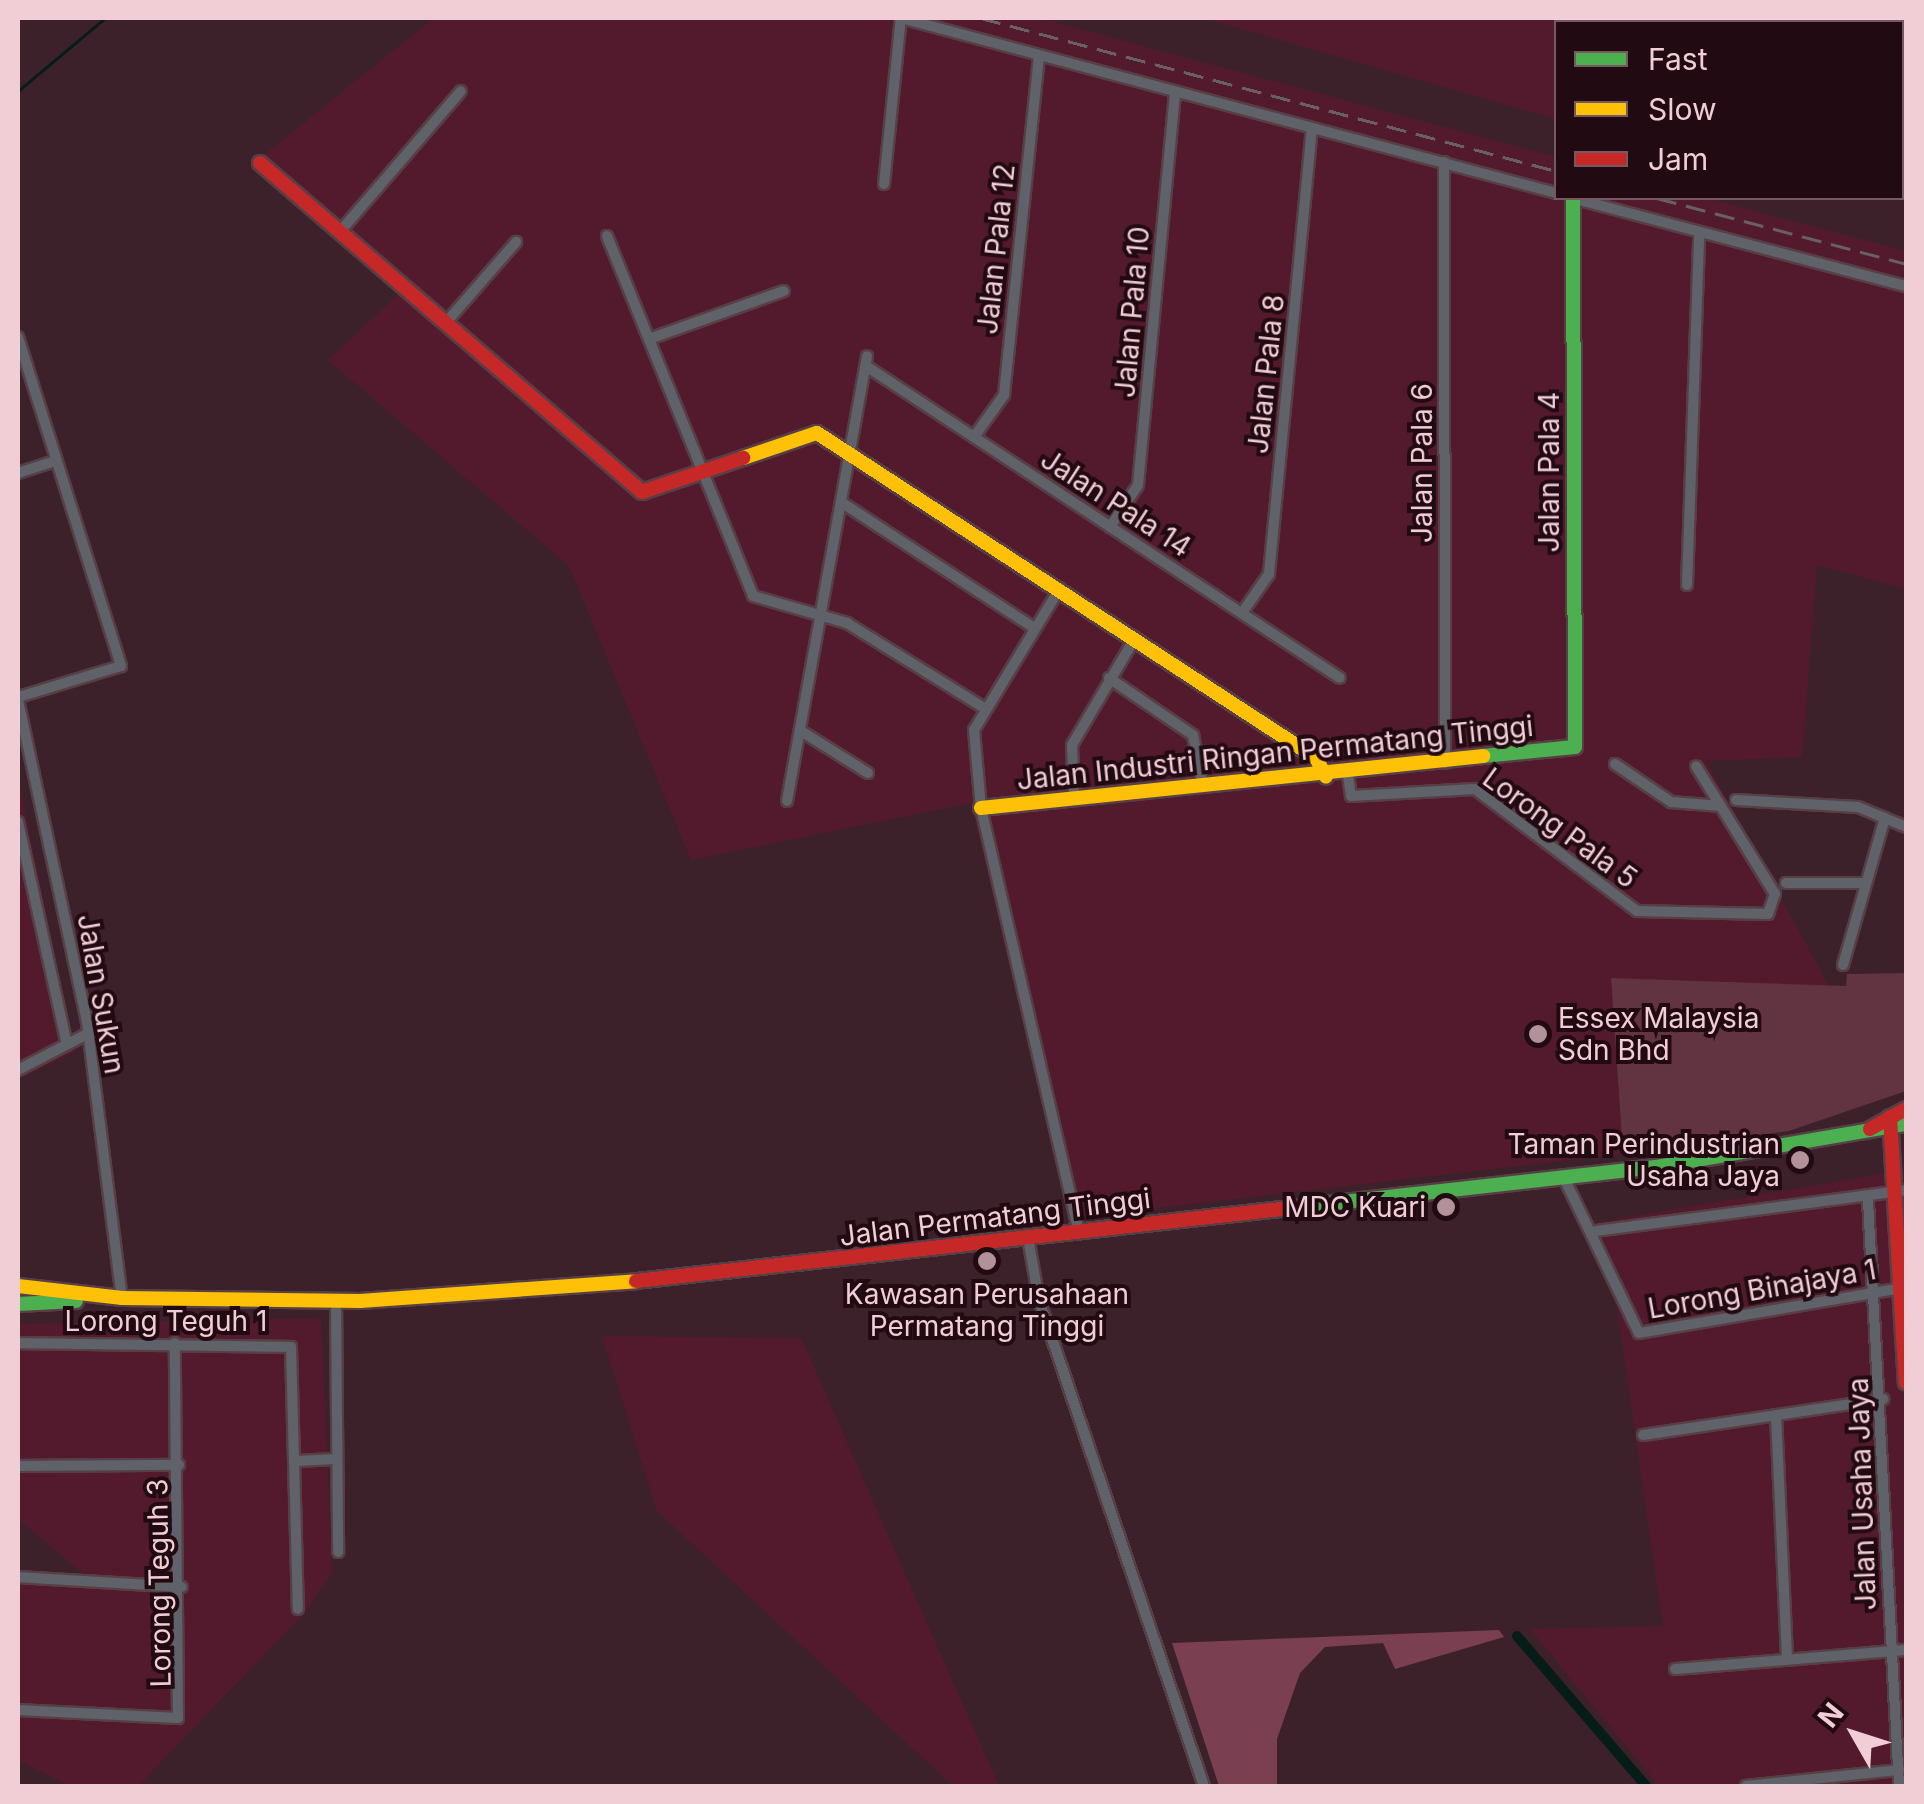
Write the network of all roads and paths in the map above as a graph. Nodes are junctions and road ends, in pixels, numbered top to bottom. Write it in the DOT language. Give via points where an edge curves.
graph roads {
  1 [pos="1039,56"];
  2 [pos="461,91"];
  3 [pos="1175,94"];
  4 [pos="1312,131"];
  5 [pos="1444,162"];
  6 [pos="260,163"];
  7 [pos="884,184"];
  8 [pos="1554,192"];
  9 [pos="1573,200"];
  10 [pos="1580,200"];
  11 [pos="344,227"];
  12 [pos="1699,234"];
  13 [pos="607,236"];
  14 [pos="516,242"];
  15 [pos="1906,286"];
  16 [pos="784,291"];
  17 [pos="450,318"];
  18 [pos="18,336"];
  19 [pos="649,339"];
  20 [pos="974,437"];
  21 [pos="852,454"];
  22 [pos="55,461"];
  23 [pos="701,471"];
  24 [pos="18,473"];
  25 [pos="844,504"];
  26 [pos="1110,527"];
  27 [pos="1687,585"];
  28 [pos="1060,588"];
  29 [pos="1242,614"];
  30 [pos="824,617"];
  31 [pos="1034,628"];
  32 [pos="1135,638"];
  33 [pos="1109,678"];
  34 [pos="1340,678"];
  35 [pos="18,706"];
  36 [pos="984,708"];
  37 [pos="801,730"];
  38 [pos="1574,747"];
  39 [pos="1445,764"];
  40 [pos="1615,764"];
  41 [pos="1696,766"];
  42 [pos="868,773"];
  43 [pos="1348,775"];
  44 [pos="1326,777"];
  45 [pos="1203,787"];
  46 [pos="1074,799"];
  47 [pos="1736,800"];
  48 [pos="787,802"];
  49 [pos="1721,806"];
  50 [pos="980,808"];
  51 [pos="1885,818"];
  52 [pos="18,822"];
  53 [pos="1906,827"];
  54 [pos="1866,883"];
  55 [pos="1786,884"];
  56 [pos="1843,966"];
  57 [pos="89,1033"];
  58 [pos="67,1044"];
  59 [pos="18,1070"];
  60 [pos="1906,1110"];
  61 [pos="1896,1123"];
  62 [pos="1563,1176"];
  63 [pos="1902,1191"];
  64 [pos="1868,1200"];
  65 [pos="1596,1231"];
  66 [pos="1079,1233"];
  67 [pos="1028,1237"];
  68 [pos="18,1286"];
  69 [pos="1902,1288"];
  70 [pos="1876,1293"];
  71 [pos="122,1298"];
  72 [pos="336,1301"];
  73 [pos="18,1304"];
  74 [pos="175,1343"];
  75 [pos="18,1344"];
  76 [pos="1906,1383"];
  77 [pos="1884,1399"];
  78 [pos="1776,1415"];
  79 [pos="1643,1435"];
  80 [pos="336,1458"];
  81 [pos="296,1461"];
  82 [pos="179,1465"];
  83 [pos="18,1466"];
  84 [pos="338,1552"];
  85 [pos="18,1577"];
  86 [pos="182,1587"];
  87 [pos="298,1609"];
  88 [pos="1900,1651"];
  89 [pos="1786,1660"];
  90 [pos="1675,1668"];
  91 [pos="18,1710"];
  92 [pos="1899,1770"];
  93 [pos="1781,1785"];
  94 [pos="1204,1786"];
  95 [pos="1746,1786"];
  96 [pos="1899,1786"];
  1 -- 3 [label="street"];
  1 -- 7 [label="street" via="901,18"];
  1 -- 20 [label="street, Jalan Pala 12" via="1004,395"];
  2 -- 11 [label="street"];
  3 -- 4 [label="street"];
  3 -- 26 [label="street, Jalan Pala 10" via="1138,485"];
  4 -- 5 [label="street"];
  4 -- 29 [label="street, Jalan Pala 8" via="1268,574"];
  5 -- 8 [label="street"];
  5 -- 39 [label="street, Jalan Pala 6"];
  6 -- 11 [label="main road"];
  9 -- 38 [label="main road, Jalan Pala 4"];
  10 -- 12 [label="street"];
  11 -- 17 [label="main road"];
  12 -- 15 [label="street"];
  12 -- 27 [label="street"];
  13 -- 19 [label="street"];
  14 -- 17 [label="street"];
  16 -- 19 [label="street"];
  17 -- 23 [label="main road" via="642,492"];
  18 -- 22 [label="street"];
  19 -- 23 [label="street"];
  20 -- 21 [label="street, Jalan Pala 14" via="867,361"];
  20 -- 26 [label="street, Jalan Pala 14"];
  21 -- 23 [label="main road" via="817,433"];
  21 -- 25 [label="street"];
  21 -- 28 [label="main road"];
  22 -- 24 [label="street"];
  22 -- 35 [label="street" via="120,666"];
  23 -- 30 [label="street" via="754,596"];
  25 -- 30 [label="street"];
  25 -- 31 [label="street"];
  26 -- 29 [label="street, Jalan Pala 14"];
  28 -- 31 [label="street"];
  28 -- 32 [label="main road"];
  29 -- 34 [label="street, Jalan Pala 14"];
  30 -- 36 [label="street"];
  30 -- 37 [label="street"];
  31 -- 36 [label="street"];
  32 -- 33 [label="street"];
  32 -- 44 [label="main road" via="1316,758"];
  33 -- 45 [label="street" via="1192,735"];
  33 -- 46 [label="street" via="1072,745"];
  35 -- 57 [label="street, Jalan Sukun"];
  36 -- 50 [label="street" via="974,730"];
  37 -- 42 [label="street"];
  37 -- 48 [label="street"];
  38 -- 39 [label="main road, Jalan Industri Ringan Permatang Tinggi"];
  39 -- 43 [label="main road, Jalan Industri Ringan Permatang Tinggi"];
  40 -- 49 [label="street" via="1671,802"];
  41 -- 49 [label="street, Lorong Pala 5"];
  43 -- 44 [label="main road, Jalan Industri Ringan Permatang Tinggi"];
  43 -- 49 [label="street, Lorong Pala 5" via="1351,796 1475,789 1637,911 1768,914 1775,894"];
  44 -- 45 [label="main road, Jalan Industri Ringan Permatang Tinggi"];
  45 -- 46 [label="main road, Jalan Industri Ringan Permatang Tinggi"];
  46 -- 50 [label="main road, Jalan Industri Ringan Permatang Tinggi"];
  47 -- 51 [label="street" via="1858,807"];
  50 -- 66 [label="street"];
  51 -- 53 [label="street"];
  51 -- 54 [label="street"];
  52 -- 58 [label="street"];
  54 -- 55 [label="street"];
  54 -- 56 [label="street"];
  57 -- 58 [label="street"];
  57 -- 71 [label="street, Jalan Sukun"];
  58 -- 59 [label="street"];
  60 -- 61 [label="main road, Jalan Permatang Tinggi"];
  61 -- 62 [label="main road, Jalan Permatang Tinggi" via="1779,1150"];
  61 -- 63 [label="main road, Jalan Usaha Jaya"];
  62 -- 65 [label="street"];
  62 -- 66 [label="main road, Jalan Permatang Tinggi"];
  63 -- 64 [label="street"];
  63 -- 69 [label="main road, Jalan Usaha Jaya"];
  64 -- 65 [label="street" via="1853,1190"];
  64 -- 70 [label="street, Jalan Usaha Jaya"];
  65 -- 70 [label="street, Lorong Binajaya 1" via="1631,1330"];
  66 -- 67 [label="main road, Jalan Permatang Tinggi"];
  67 -- 72 [label="main road, Jalan Permatang Tinggi" via="700,1276"];
  67 -- 94 [label="street" via="1039,1300"];
  68 -- 71 [label="main road, Jalan Permatang Tinggi"];
  69 -- 70 [label="street, Lorong Binajaya 1"];
  69 -- 76 [label="main road, Jalan Usaha Jaya"];
  70 -- 77 [label="street, Jalan Usaha Jaya"];
  71 -- 72 [label="main road, Jalan Permatang Tinggi"];
  71 -- 73 [label="main road, Jalan Permatang Tinggi"];
  72 -- 80 [label="street"];
  74 -- 75 [label="street, Lorong Teguh 1"];
  74 -- 81 [label="street, Lorong Teguh 1" via="290,1348"];
  74 -- 82 [label="street, Lorong Teguh 3"];
  77 -- 78 [label="street"];
  77 -- 88 [label="street, Jalan Usaha Jaya"];
  78 -- 79 [label="street"];
  78 -- 89 [label="street"];
  80 -- 81 [label="street"];
  80 -- 84 [label="street"];
  81 -- 87 [label="street, Lorong Teguh 1"];
  82 -- 83 [label="street"];
  82 -- 86 [label="street, Lorong Teguh 3"];
  85 -- 86 [label="street"];
  86 -- 91 [label="street, Lorong Teguh 3" via="178,1718"];
  88 -- 89 [label="street"];
  88 -- 92 [label="street, Jalan Usaha Jaya"];
  89 -- 90 [label="street"];
  92 -- 93 [label="street"];
  92 -- 96 [label="street, Jalan Usaha Jaya"];
  93 -- 95 [label="street"];
}
